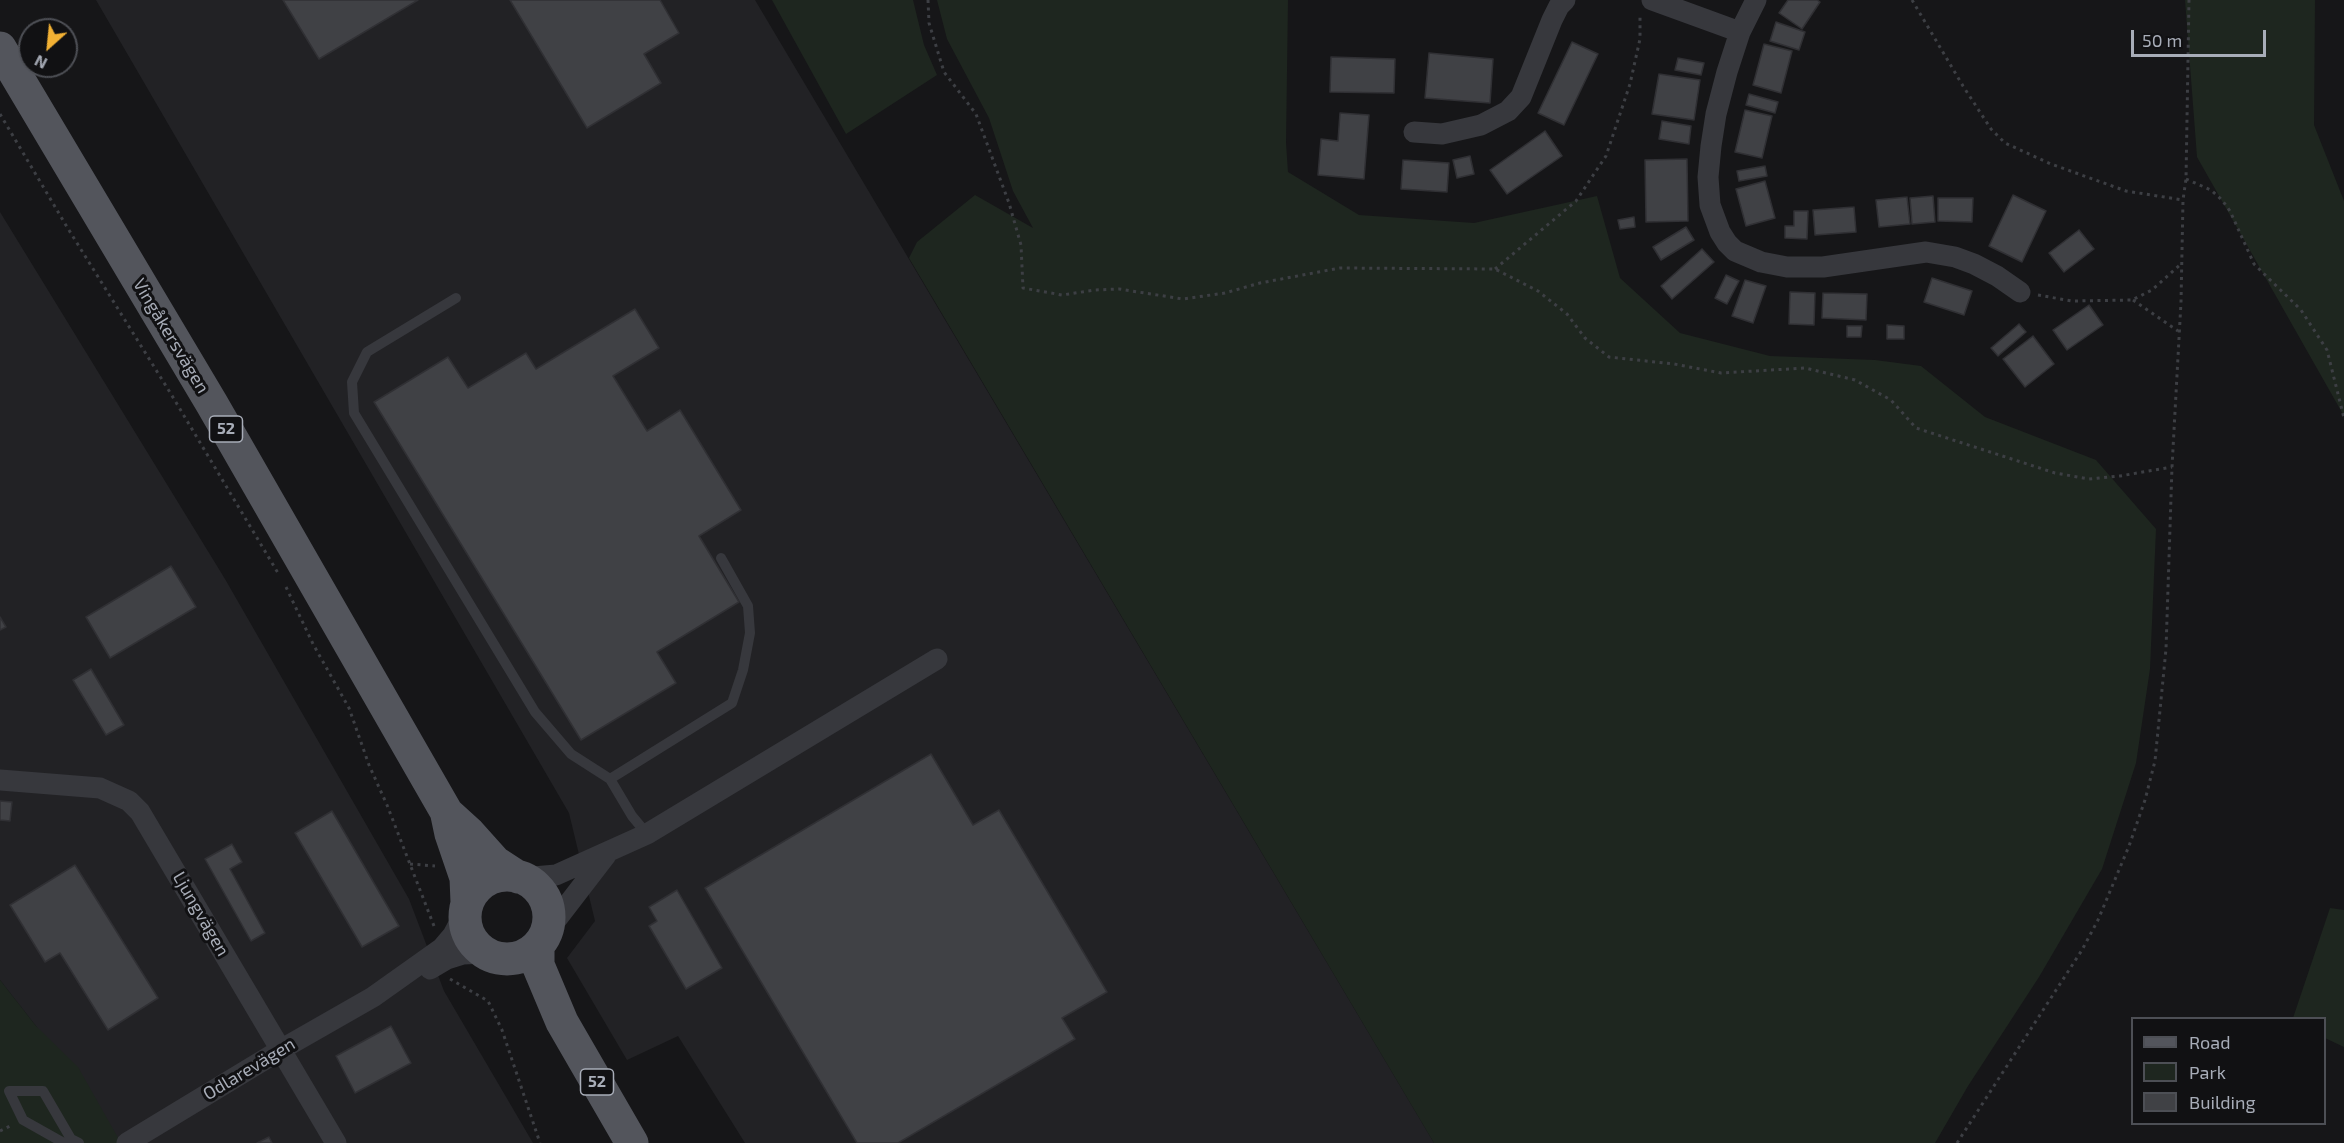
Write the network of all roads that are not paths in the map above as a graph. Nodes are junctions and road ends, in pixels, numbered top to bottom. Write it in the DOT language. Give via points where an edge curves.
graph roads {
  1 [pos="1565,0"];
  2 [pos="1756,0"];
  3 [pos="1646,5"];
  4 [pos="1740,32"];
  5 [pos="0,48"];
  6 [pos="1414,132"];
  7 [pos="2020,292"];
  8 [pos="456,298"];
  9 [pos="721,558"];
  10 [pos="937,659"];
  11 [pos="610,779"];
  12 [pos="0,780"];
  13 [pos="447,813"];
  14 [pos="647,834"];
  15 [pos="608,852"];
  16 [pos="520,878"];
  17 [pos="467,905"];
  18 [pos="542,940"];
  19 [pos="489,955"];
  20 [pos="373,997"];
  21 [pos="562,1022"];
  22 [pos="282,1049"];
  23 [pos="64,1143"];
  24 [pos="79,1143"];
  25 [pos="127,1143"];
  26 [pos="336,1143"];
  27 [pos="632,1143"];
  1 -- 6 [label="street" via="1552,20 1525,90 1508,111 1481,125 1442,134"];
  2 -- 4 [label="street"];
  3 -- 4 [label="street"];
  4 -- 7 [label="street" via="1716,114 1708,177 1713,214 1720,232 1736,251 1761,262 1788,267 1926,252 1974,264"];
  5 -- 13 [label="main road, Vingåkersvägen / 52" via="218,414"];
  8 -- 11 [label="lane" via="367,352 351,382 354,413 535,712 571,754"];
  9 -- 11 [label="lane" via="748,606 749,615 743,670 732,703"];
  10 -- 14 [label="street"];
  11 -- 14 [label="lane"];
  12 -- 22 [label="street, Ljungvägen" via="100,788 129,801 151,827"];
  13 -- 16 [label="main road, Vingåkersvägen / 52" via="495,862"];
  13 -- 17 [label="main road, Vingåkersvägen / 52" via="466,878"];
  14 -- 15 [label="street"];
  15 -- 16 [label="street" via="556,875"];
  15 -- 18 [label="street"];
  16 -- 17 [label="main road" via="506,875 490,879 476,888"];
  16 -- 18 [label="main road, 52" via="536,887 546,900 549,916"];
  17 -- 19 [label="main road, 52" via="468,935"];
  17 -- 20 [label="street, Odlarevägen" via="442,948"];
  18 -- 19 [label="main road" via="524,956 508,960"];
  18 -- 21 [label="main road, 52" via="538,965"];
  19 -- 20 [label="street, Odlarevägen" via="464,954 447,959 407,983"];
  19 -- 21 [label="main road, 52"];
  20 -- 22 [label="street, Odlarevägen"];
  21 -- 27 [label="main road, 52"];
  22 -- 25 [label="street, Odlarevägen"];
  22 -- 26 [label="street, Ljungvägen"];
  23 -- 24 [label="lane" via="22,1120 9,1091 43,1090 71,1139"];
}
